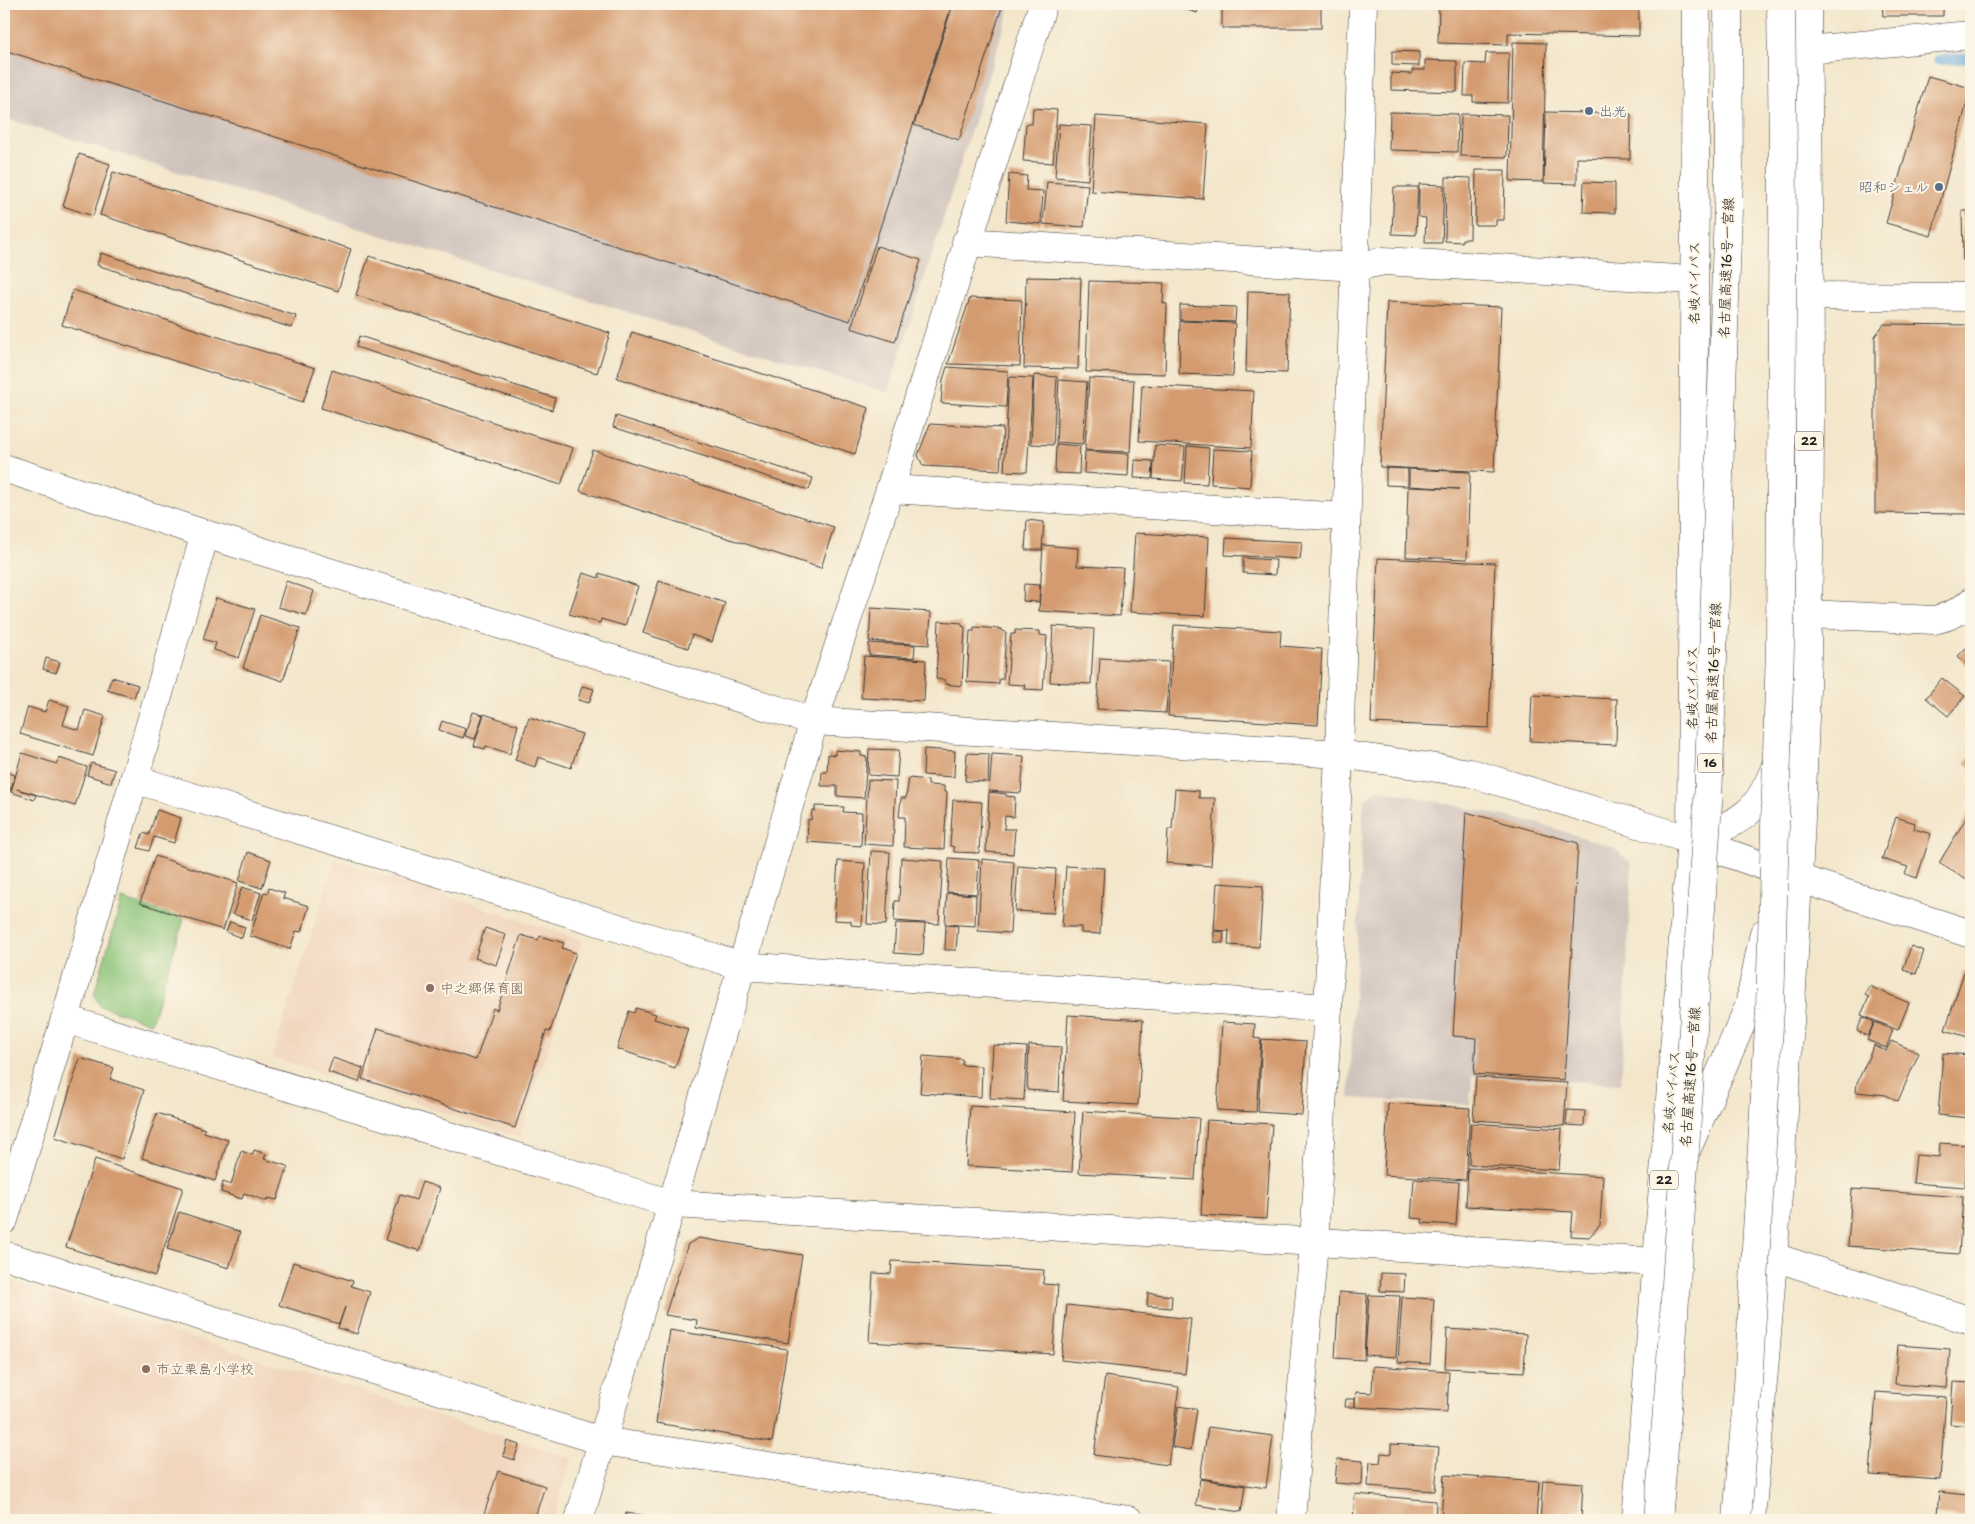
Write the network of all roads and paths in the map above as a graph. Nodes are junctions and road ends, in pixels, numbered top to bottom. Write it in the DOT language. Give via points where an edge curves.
graph roads {
  1 [pos="1043,4"];
  2 [pos="1363,4"];
  3 [pos="1696,4"];
  4 [pos="1728,4"];
  5 [pos="1781,4"];
  6 [pos="1807,4"];
  7 [pos="1971,36"];
  8 [pos="1807,50"];
  9 [pos="966,242"];
  10 [pos="1355,268"];
  11 [pos="1694,280"];
  12 [pos="1810,296"];
  13 [pos="1971,297"];
  14 [pos="4,468"];
  15 [pos="890,489"];
  16 [pos="1346,517"];
  17 [pos="205,534"];
  18 [pos="1971,602"];
  19 [pos="1808,614"];
  20 [pos="1805,681"];
  21 [pos="814,720"];
  22 [pos="1339,754"];
  23 [pos="134,779"];
  24 [pos="1691,840"];
  25 [pos="1798,878"];
  26 [pos="1971,934"];
  27 [pos="742,966"];
  28 [pos="1328,1008"];
  29 [pos="65,1019"];
  30 [pos="672,1204"];
  31 [pos="4,1220"];
  32 [pos="1314,1242"];
  33 [pos="4,1255"];
  34 [pos="1774,1257"];
  35 [pos="1657,1262"];
  36 [pos="1971,1322"];
  37 [pos="602,1441"];
  38 [pos="579,1520"];
  39 [pos="1129,1520"];
  40 [pos="1291,1520"];
  41 [pos="1636,1520"];
  42 [pos="1658,1520"];
  43 [pos="1737,1520"];
  44 [pos="1751,1520"];
  1 -- 9 [label="main road"];
  2 -- 10 [label="main road"];
  3 -- 11 [label="main road, 名岐バイパス / 22"];
  4 -- 42 [label="main road, 名古屋高速16号一宮線 / 16, bridge" via="1729,179 1708,803"];
  5 -- 43 [label="main road, bridge" via="1780,636 1770,980 1748,1385"];
  6 -- 8 [label="main road, 22"];
  7 -- 8 [label="main road"];
  8 -- 12 [label="main road, 22"];
  9 -- 10 [label="main road"];
  9 -- 15 [label="main road"];
  10 -- 11 [label="main road" via="1384,261"];
  10 -- 16 [label="main road"];
  11 -- 24 [label="main road, 名岐バイパス / 22"];
  12 -- 13 [label="main road"];
  12 -- 19 [label="main road, 22"];
  14 -- 17 [label="main road"];
  15 -- 16 [label="main road"];
  15 -- 21 [label="main road"];
  16 -- 22 [label="main road"];
  17 -- 21 [label="main road"];
  17 -- 23 [label="main road"];
  18 -- 19 [label="main road" via="1948,617 1934,620"];
  19 -- 20 [label="main road, 22"];
  20 -- 24 [label="main road" via="1769,786 1753,810 1734,823"];
  20 -- 25 [label="main road, 22"];
  21 -- 22 [label="main road"];
  21 -- 27 [label="main road"];
  22 -- 24 [label="main road" via="1471,773"];
  22 -- 28 [label="main road"];
  23 -- 27 [label="main road"];
  23 -- 29 [label="main road"];
  24 -- 25 [label="main road"];
  24 -- 35 [label="main road, 名岐バイパス / 22"];
  25 -- 26 [label="main road"];
  25 -- 34 [label="main road, 22"];
  25 -- 35 [label="main road" via="1767,917 1749,1006 1678,1173"];
  27 -- 28 [label="main road"];
  27 -- 30 [label="main road"];
  28 -- 32 [label="main road"];
  29 -- 30 [label="main road"];
  29 -- 31 [label="main road"];
  30 -- 32 [label="main road"];
  30 -- 37 [label="main road"];
  32 -- 35 [label="main road"];
  32 -- 40 [label="main road"];
  33 -- 37 [label="main road"];
  34 -- 36 [label="main road"];
  34 -- 44 [label="main road, 22"];
  35 -- 41 [label="main road, 名岐バイパス / 22"];
  37 -- 38 [label="main road"];
  37 -- 39 [label="main road"];
}
